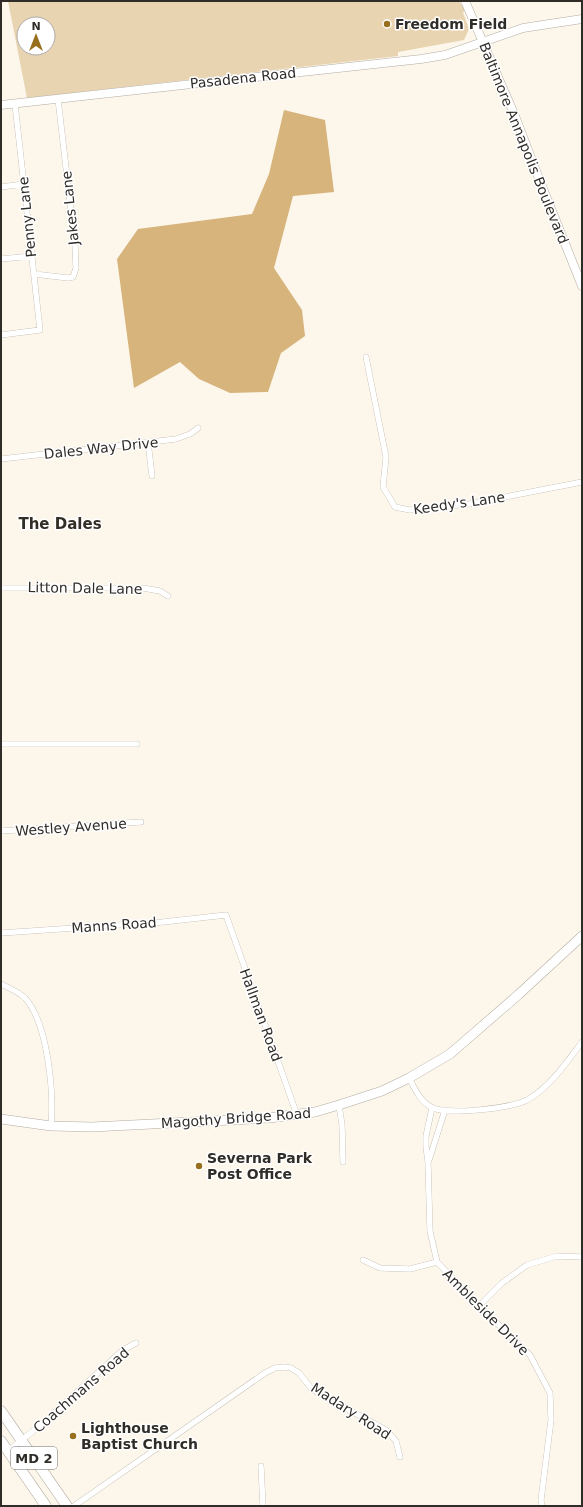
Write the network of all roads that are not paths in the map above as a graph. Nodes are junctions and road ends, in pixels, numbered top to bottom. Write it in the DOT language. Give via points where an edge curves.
graph roads {
  1 [pos="465,1"];
  2 [pos="582,18"];
  3 [pos="484,42"];
  4 [pos="58,99"];
  5 [pos="15,104"];
  6 [pos="1,105"];
  7 [pos="24,184"];
  8 [pos="1,187"];
  9 [pos="32,256"];
  10 [pos="1,259"];
  11 [pos="34,274"];
  12 [pos="582,286"];
  13 [pos="1,335"];
  14 [pos="366,357"];
  15 [pos="198,428"];
  16 [pos="148,442"];
  17 [pos="1,459"];
  18 [pos="152,476"];
  19 [pos="582,482"];
  20 [pos="1,588"];
  21 [pos="168,596"];
  22 [pos="1,744"];
  23 [pos="137,744"];
  24 [pos="141,822"];
  25 [pos="1,831"];
  26 [pos="226,915"];
  27 [pos="1,933"];
  28 [pos="582,936"];
  29 [pos="1,984"];
  30 [pos="582,1042"];
  31 [pos="409,1078"];
  32 [pos="339,1105"];
  33 [pos="432,1108"];
  34 [pos="444,1110"];
  35 [pos="297,1115"];
  36 [pos="1,1119"];
  37 [pos="51,1126"];
  38 [pos="343,1162"];
  39 [pos="428,1162"];
  40 [pos="582,1257"];
  41 [pos="363,1260"];
  42 [pos="437,1262"];
  43 [pos="479,1306"];
  44 [pos="136,1343"];
  45 [pos="1,1411"];
  46 [pos="1,1441"];
  47 [pos="22,1441"];
  48 [pos="8,1451"];
  49 [pos="400,1457"];
  50 [pos="260,1466"];
  51 [pos="46,1506"];
  52 [pos="67,1506"];
  53 [pos="74,1506"];
  54 [pos="263,1506"];
  55 [pos="542,1506"];
  1 -- 3 [label="main road, Baltimore Annapolis Boulevard"];
  2 -- 3 [label="main road, Pasadena Road" via="528,27"];
  3 -- 4 [label="main road, Pasadena Road" via="446,55 413,60"];
  3 -- 12 [label="main road, Baltimore Annapolis Boulevard"];
  4 -- 5 [label="main road, Pasadena Road"];
  4 -- 11 [label="street, Jakes Lane" via="76,268 73,277 68,278"];
  5 -- 6 [label="main road, Pasadena Road"];
  5 -- 7 [label="street, Penny Lane"];
  7 -- 8 [label="street"];
  7 -- 9 [label="street, Penny Lane"];
  9 -- 10 [label="street"];
  9 -- 11 [label="street, Penny Lane"];
  11 -- 13 [label="street, Penny Lane" via="40,330"];
  14 -- 19 [label="street, Keedy's Lane" via="386,457 383,487 395,507 410,510 469,504"];
  15 -- 16 [label="street, Dales Way Drive" via="183,438"];
  16 -- 17 [label="street, Dales Way Drive"];
  16 -- 18 [label="street"];
  20 -- 21 [label="street, Litton Dale Lane" via="143,588"];
  22 -- 23 [label="street"];
  24 -- 25 [label="street, Westley Avenue"];
  26 -- 27 [label="street, Manns Road"];
  26 -- 35 [label="street, Hallman Road"];
  28 -- 31 [label="main road, Magothy Bridge Road" via="450,1054"];
  29 -- 37 [label="street" via="24,997 40,1030 50,1078"];
  30 -- 34 [label="street" via="546,1085 527,1100 502,1108"];
  31 -- 32 [label="main road, Magothy Bridge Road" via="382,1091"];
  31 -- 33 [label="street" via="417,1094"];
  32 -- 35 [label="main road, Magothy Bridge Road"];
  32 -- 38 [label="street"];
  33 -- 34 [label="street"];
  33 -- 39 [label="street, Ambleside Drive" via="426,1136"];
  34 -- 39 [label="street, Ambleside Drive"];
  35 -- 37 [label="main road, Magothy Bridge Road" via="92,1127"];
  36 -- 37 [label="main road, Magothy Bridge Road"];
  39 -- 42 [label="street, Ambleside Drive" via="430,1231"];
  40 -- 43 [label="street" via="557,1256 527,1265 502,1282"];
  41 -- 42 [label="street" via="380,1268 410,1269"];
  42 -- 43 [label="street, Ambleside Drive"];
  43 -- 55 [label="street, Ambleside Drive" via="530,1355 550,1393 551,1420 540,1500"];
  44 -- 47 [label="street, Coachmans Road" via="123,1350"];
  45 -- 47 [label="highway, MD 2"];
  46 -- 48 [label="highway, MD 2"];
  47 -- 48 [label="street, Coachmans Road"];
  47 -- 52 [label="highway, MD 2"];
  48 -- 51 [label="highway, MD 2"];
  49 -- 53 [label="street, Madary Road" via="396,1441 386,1430 311,1388 299,1372 285,1367 275,1368 219,1404"];
  50 -- 54 [label="street"];
}
